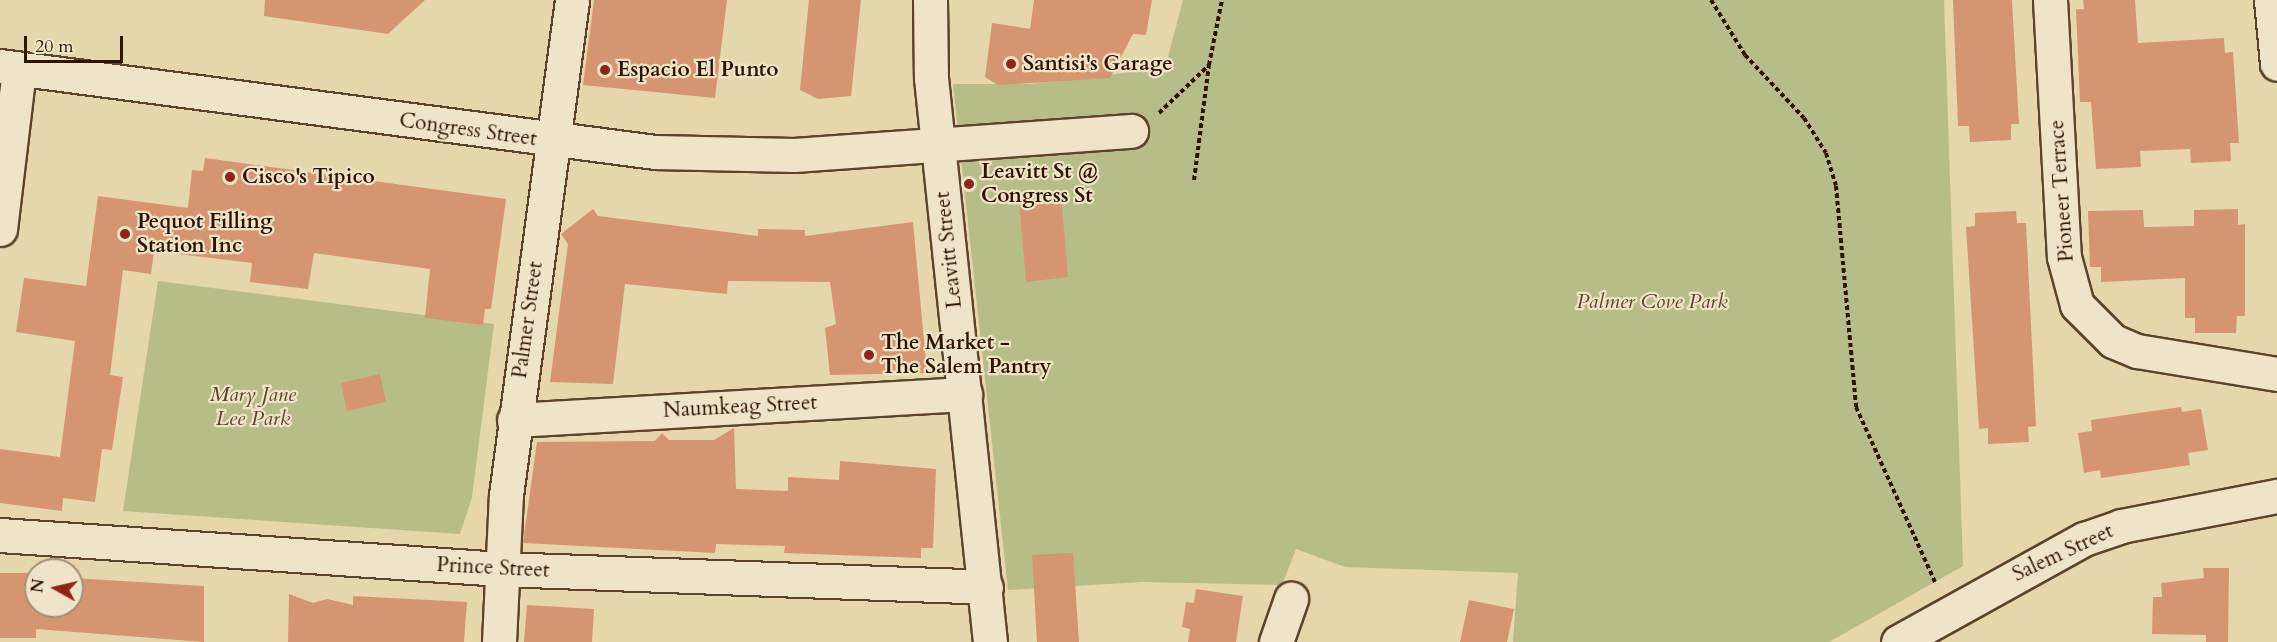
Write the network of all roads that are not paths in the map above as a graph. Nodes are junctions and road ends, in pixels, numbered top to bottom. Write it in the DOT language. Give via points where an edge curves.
graph roads {
  1 [pos="572,0"];
  2 [pos="930,0"];
  3 [pos="2050,0"];
  4 [pos="2271,0"];
  5 [pos="2277,64"];
  6 [pos="9,68"];
  7 [pos="1131,131"];
  8 [pos="552,142"];
  9 [pos="938,145"];
  10 [pos="0,229"];
  11 [pos="2277,374"];
  12 [pos="965,394"];
  13 [pos="514,420"];
  14 [pos="2277,496"];
  15 [pos="0,535"];
  16 [pos="501,569"];
  17 [pos="986,587"];
  18 [pos="1292,599"];
  19 [pos="499,642"];
  20 [pos="990,642"];
  21 [pos="1276,642"];
  22 [pos="1898,642"];
  1 -- 8 [label="street, Palmer Street"];
  2 -- 9 [label="street, Leavitt Street"];
  3 -- 11 [label="street, Pioneer Terrace" via="2064,257 2077,305 2095,327 2138,351"];
  4 -- 5 [label="street"];
  6 -- 8 [label="street, Congress Street"];
  6 -- 10 [label="street"];
  7 -- 9 [label="street, Congress Street"];
  8 -- 9 [label="street, Congress Street" via="732,155"];
  8 -- 13 [label="street, Palmer Street"];
  9 -- 12 [label="street, Leavitt Street"];
  12 -- 13 [label="street, Naumkeag Street"];
  12 -- 17 [label="street, Leavitt Street"];
  13 -- 16 [label="street, Palmer Street"];
  14 -- 22 [label="street, Salem Street" via="2121,526 2084,539"];
  15 -- 16 [label="street, Prince Street"];
  16 -- 17 [label="street, Prince Street"];
  16 -- 19 [label="street, Palmer Street"];
  17 -- 20 [label="street, Leavitt Street"];
  18 -- 21 [label="street"];
}
